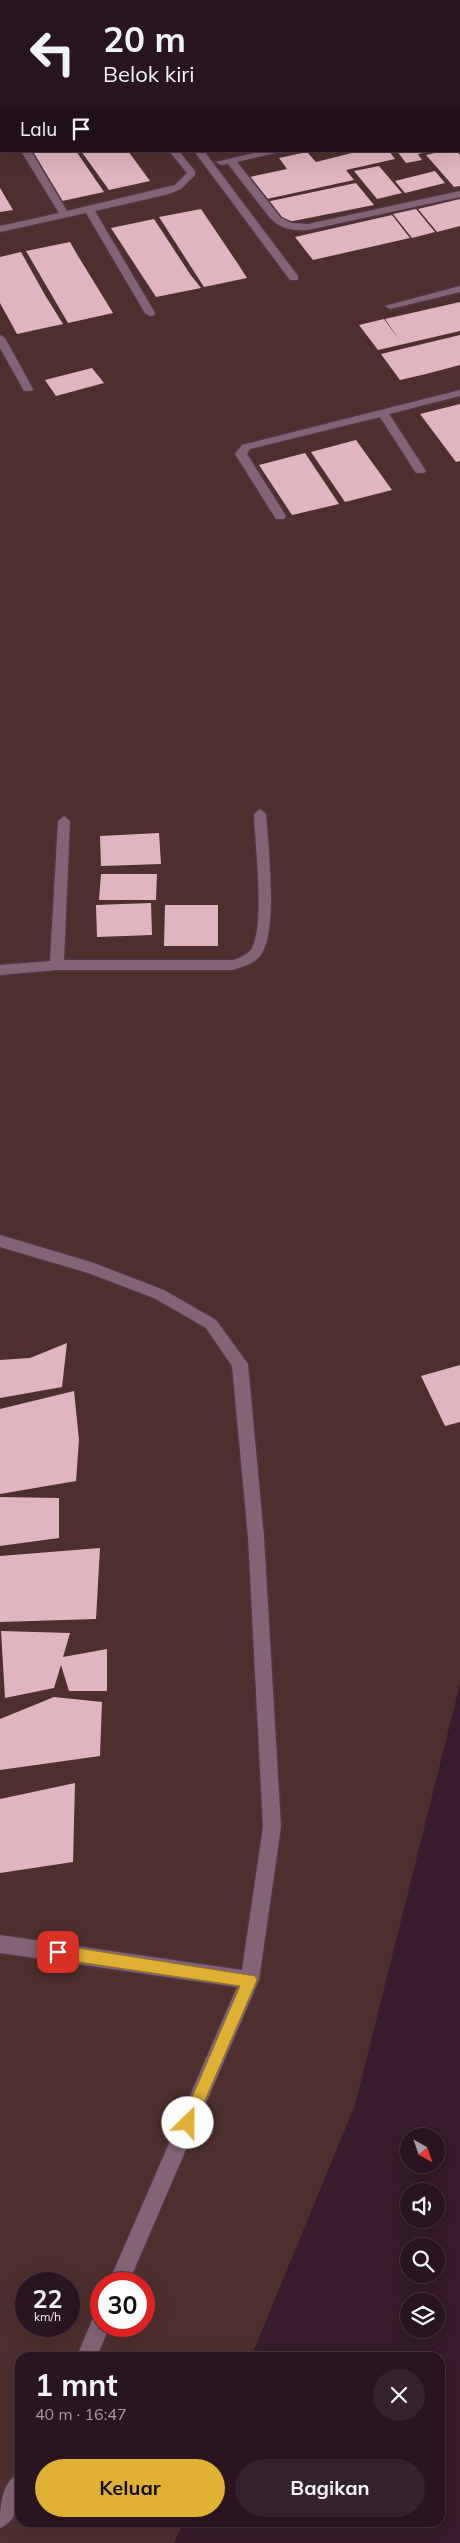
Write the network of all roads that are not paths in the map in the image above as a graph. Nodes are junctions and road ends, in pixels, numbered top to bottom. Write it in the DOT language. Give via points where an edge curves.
graph roads {
  1 [pos="27,152"];
  2 [pos="175,152"];
  3 [pos="200,152"];
  4 [pos="274,152"];
  5 [pos="230,160"];
  6 [pos="209,165"];
  7 [pos="192,173"];
  8 [pos="460,194"];
  9 [pos="89,210"];
  10 [pos="65,215"];
  11 [pos="0,229"];
  12 [pos="294,278"];
  13 [pos="460,289"];
  14 [pos="390,306"];
  15 [pos="150,313"];
  16 [pos="0,338"];
  17 [pos="28,389"];
  18 [pos="460,393"];
  19 [pos="382,411"];
  20 [pos="420,472"];
  21 [pos="280,516"];
  22 [pos="260,814"];
  23 [pos="64,821"];
  24 [pos="56,965"];
  25 [pos="0,970"];
  26 [pos="0,1241"];
  27 [pos="0,1944"];
  28 [pos="250,1980"];
  29 [pos="123,2272"];
  30 [pos="95,2337"];
  31 [pos="89,2352"];
  32 [pos="15,2492"];
  33 [pos="0,2518"];
  1 -- 10 [label="street"];
  2 -- 7 [label="street"];
  3 -- 6 [label="street"];
  4 -- 5 [label="street"];
  5 -- 6 [label="street"];
  5 -- 8 [label="street" via="279,222 292,228"];
  6 -- 7 [label="street"];
  6 -- 12 [label="street"];
  7 -- 9 [label="street" via="178,187 165,192"];
  9 -- 10 [label="street"];
  9 -- 15 [label="street"];
  10 -- 11 [label="street"];
  13 -- 14 [label="street"];
  16 -- 17 [label="street"];
  18 -- 19 [label="street"];
  19 -- 20 [label="street"];
  19 -- 21 [label="street" via="242,450 241,454"];
  22 -- 24 [label="street" via="263,924 259,949 249,959 233,965"];
  23 -- 24 [label="street"];
  24 -- 25 [label="street"];
  26 -- 28 [label="street" via="91,1268 159,1294 211,1324 240,1364 256,1538 272,1827"];
  27 -- 28 [label="street"];
  28 -- 29 [label="street"];
  30 -- 31 [label="street"];
  32 -- 33 [label="street"];
}
